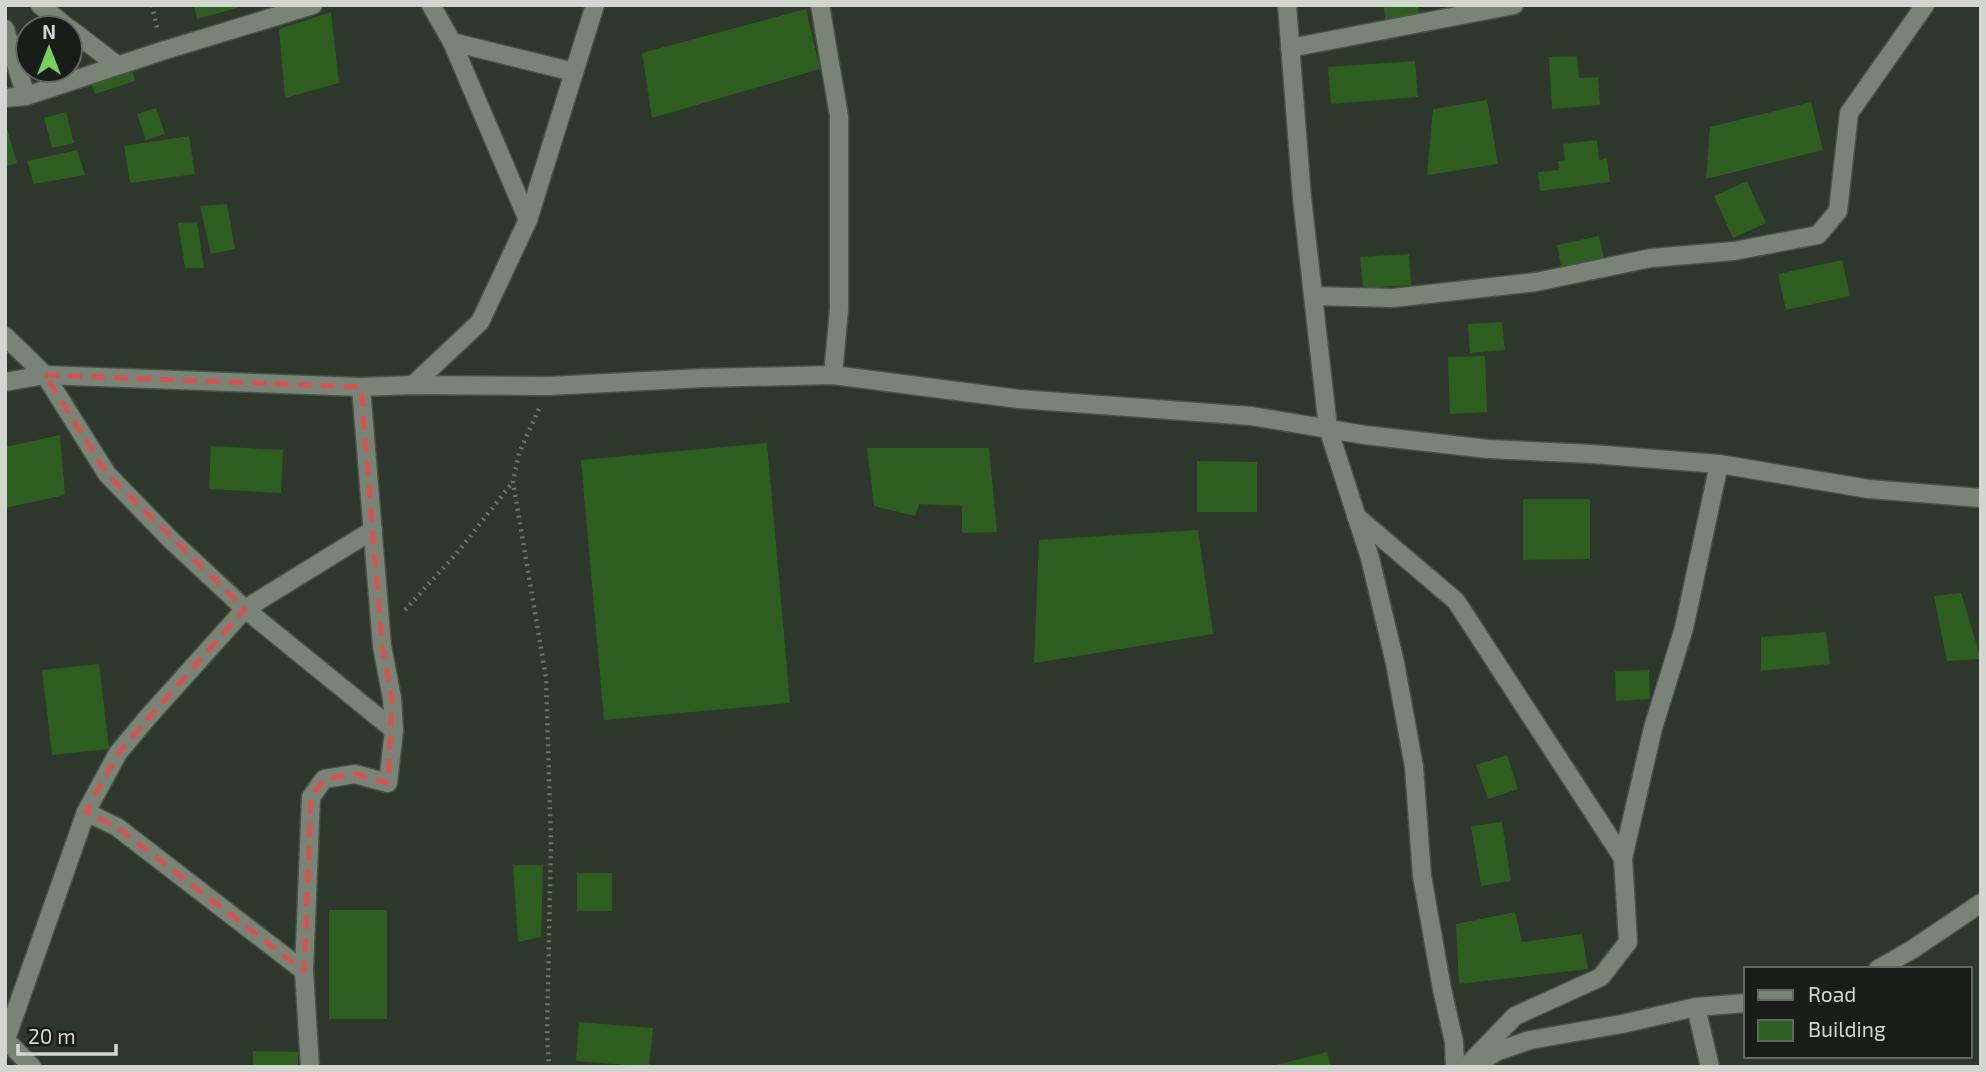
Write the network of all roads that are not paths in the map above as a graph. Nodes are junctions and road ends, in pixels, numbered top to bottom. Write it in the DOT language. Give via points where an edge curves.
graph roads {
  1 [pos="313,5"];
  2 [pos="431,5"];
  3 [pos="595,5"];
  4 [pos="820,5"];
  5 [pos="1287,5"];
  6 [pos="1514,5"];
  7 [pos="1925,5"];
  8 [pos="5,29"];
  9 [pos="84,40"];
  10 [pos="452,42"];
  11 [pos="1290,48"];
  12 [pos="117,65"];
  13 [pos="574,72"];
  14 [pos="26,96"];
  15 [pos="5,97"];
  16 [pos="528,220"];
  17 [pos="1314,296"];
  18 [pos="5,336"];
  19 [pos="45,375"];
  20 [pos="833,375"];
  21 [pos="5,382"];
  22 [pos="413,384"];
  23 [pos="361,387"];
  24 [pos="1328,428"];
  25 [pos="1719,464"];
  26 [pos="1981,498"];
  27 [pos="1356,516"];
  28 [pos="373,530"];
  29 [pos="245,609"];
  30 [pos="394,730"];
  31 [pos="86,812"];
  32 [pos="1623,858"];
  33 [pos="1981,903"];
  34 [pos="1882,967"];
  35 [pos="304,971"];
  36 [pos="1744,1003"];
  37 [pos="1696,1007"];
  38 [pos="5,1039"];
  39 [pos="32,1067"];
  40 [pos="310,1067"];
  41 [pos="1455,1067"];
  42 [pos="1466,1067"];
  43 [pos="1473,1067"];
  44 [pos="1710,1067"];
  1 -- 12 [label="street"];
  2 -- 10 [label="street"];
  3 -- 13 [label="street"];
  4 -- 20 [label="street" via="839,116 839,309"];
  5 -- 11 [label="street"];
  6 -- 11 [label="street"];
  7 -- 17 [label="street" via="1849,113 1838,211 1818,235 1734,251 1651,258 1536,282 1393,298"];
  8 -- 14 [label="street"];
  9 -- 12 [label="street"];
  10 -- 13 [label="street"];
  10 -- 16 [label="street"];
  11 -- 17 [label="street"];
  12 -- 14 [label="street"];
  13 -- 16 [label="street"];
  14 -- 15 [label="street"];
  16 -- 22 [label="street" via="480,322"];
  17 -- 24 [label="street"];
  18 -- 19 [label="street"];
  19 -- 21 [label="street"];
  19 -- 23 [label="street"];
  19 -- 29 [label="street" via="107,474"];
  20 -- 22 [label="street" via="549,386"];
  20 -- 24 [label="street" via="1019,399 1251,416"];
  22 -- 23 [label="street"];
  23 -- 28 [label="street"];
  24 -- 25 [label="street" via="1488,449"];
  24 -- 27 [label="street"];
  25 -- 26 [label="street" via="1869,489"];
  25 -- 32 [label="street" via="1684,628 1653,728"];
  27 -- 32 [label="street" via="1455,601"];
  27 -- 41 [label="street" via="1395,663 1414,767 1422,876"];
  28 -- 29 [label="street"];
  28 -- 30 [label="street"];
  29 -- 30 [label="street"];
  29 -- 31 [label="street" via="118,753"];
  30 -- 35 [label="street" via="388,783 355,775 324,779 311,797"];
  31 -- 35 [label="street" via="117,827"];
  31 -- 38 [label="street"];
  32 -- 42 [label="street" via="1628,942 1601,977 1515,1016"];
  33 -- 34 [label="street"];
  35 -- 40 [label="street"];
  36 -- 37 [label="street"];
  37 -- 43 [label="street" via="1530,1040 1498,1051"];
  37 -- 44 [label="street"];
  38 -- 39 [label="street"];
}
